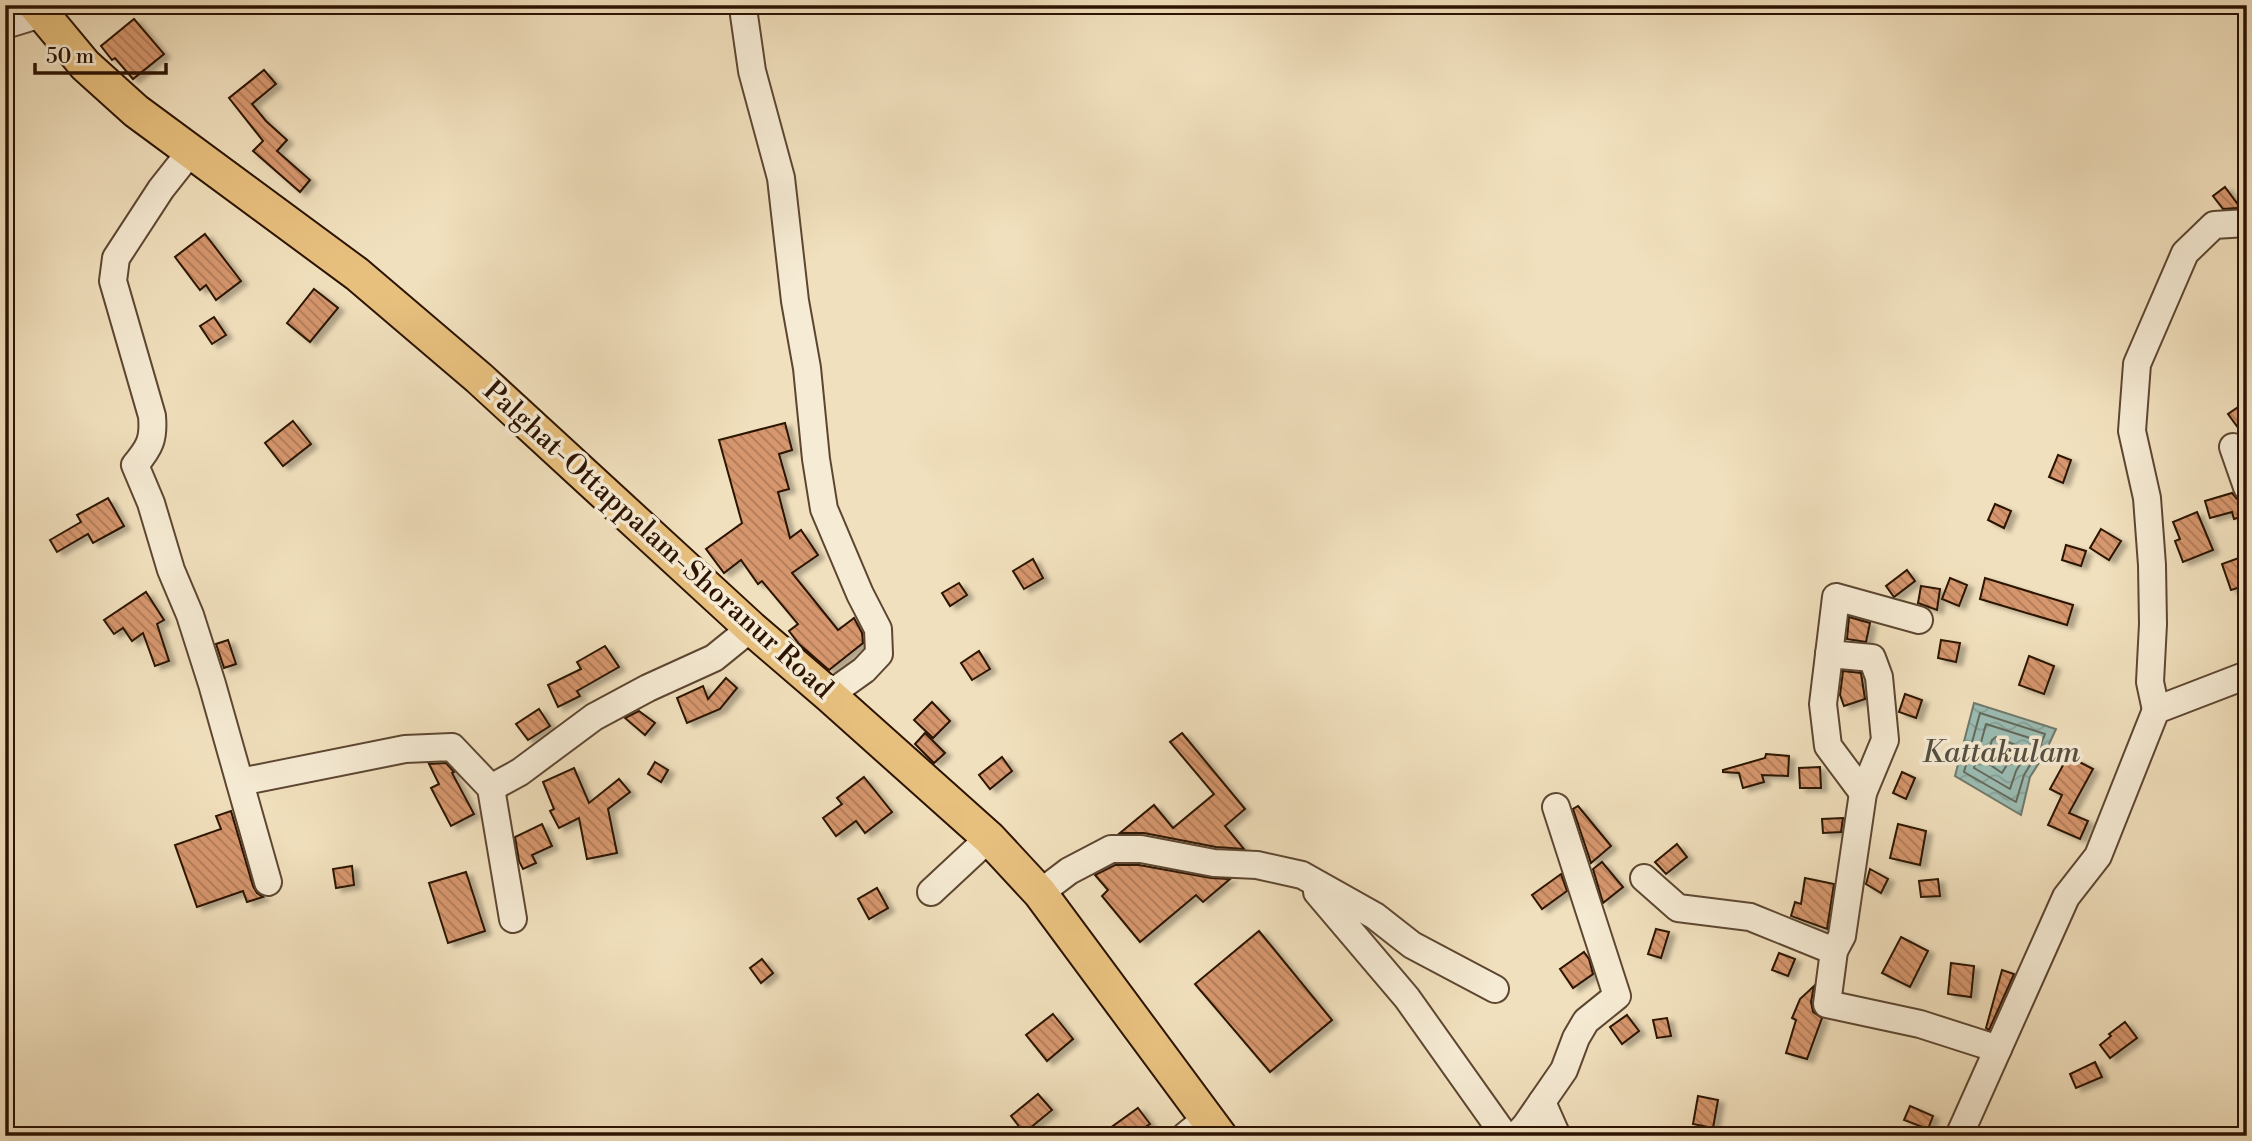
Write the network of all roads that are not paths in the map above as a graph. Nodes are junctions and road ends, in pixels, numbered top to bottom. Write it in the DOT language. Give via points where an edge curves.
graph roads {
  1 [pos="745,5"];
  2 [pos="38,10"];
  3 [pos="5,25"];
  4 [pos="191,151"];
  5 [pos="2247,223"];
  6 [pos="2233,447"];
  7 [pos="2247,487"];
  8 [pos="1920,620"];
  9 [pos="751,628"];
  10 [pos="1829,654"];
  11 [pos="2247,675"];
  12 [pos="829,695"];
  13 [pos="2156,710"];
  14 [pos="240,782"];
  15 [pos="491,788"];
  16 [pos="1863,793"];
  17 [pos="1556,807"];
  18 [pos="989,838"];
  19 [pos="1302,874"];
  20 [pos="1644,878"];
  21 [pos="268,882"];
  22 [pos="931,891"];
  23 [pos="1040,893"];
  24 [pos="513,919"];
  25 [pos="1834,951"];
  26 [pos="1495,989"];
  27 [pos="1998,1049"];
  28 [pos="1542,1102"];
  29 [pos="1204,1130"];
  30 [pos="1505,1136"];
  31 [pos="1516,1136"];
  32 [pos="1557,1136"];
  33 [pos="1959,1136"];
  1 -- 12 [label="street" via="752,71 781,178 824,509 878,629 879,654"];
  2 -- 3 [label="street"];
  2 -- 4 [label="main road, Palghat-Ottappalam-Shoranur Road" via="85,65 136,111"];
  4 -- 9 [label="main road, Palghat-Ottappalam-Shoranur Road" via="357,274 479,378"];
  4 -- 14 [label="street" via="116,258 113,281 152,416 153,435 135,465 190,615"];
  5 -- 13 [label="street" via="2214,226 2185,253 2137,364 2132,431 2147,498 2153,600 2150,682"];
  6 -- 7 [label="street"];
  8 -- 10 [label="street" via="1836,597"];
  9 -- 12 [label="main road, Palghat-Ottappalam-Shoranur Road"];
  9 -- 15 [label="street" via="714,657 594,717"];
  10 -- 16 [label="street" via="1823,704 1828,746"];
  10 -- 16 [label="street" via="1872,658 1879,677 1885,740"];
  11 -- 13 [label="street"];
  12 -- 18 [label="main road, Palghat-Ottappalam-Shoranur Road"];
  13 -- 27 [label="street" via="2098,856 2066,897"];
  14 -- 15 [label="street" via="405,749 452,747"];
  14 -- 21 [label="street"];
  15 -- 24 [label="street"];
  16 -- 25 [label="street" via="1842,936"];
  17 -- 28 [label="street" via="1617,996 1586,1021 1564,1070"];
  18 -- 22 [label="street"];
  18 -- 23 [label="main road, Palghat-Ottappalam-Shoranur Road"];
  19 -- 23 [label="street" via="1141,849 1111,849"];
  19 -- 26 [label="street" via="1375,916 1412,945"];
  19 -- 30 [label="street" via="1407,998"];
  20 -- 25 [label="street" via="1678,908 1749,917"];
  23 -- 29 [label="main road, Palghat-Ottappalam-Shoranur Road"];
  25 -- 27 [label="street" via="1827,1004 1920,1024"];
  27 -- 33 [label="street"];
  28 -- 31 [label="street"];
  28 -- 32 [label="street"];
}
